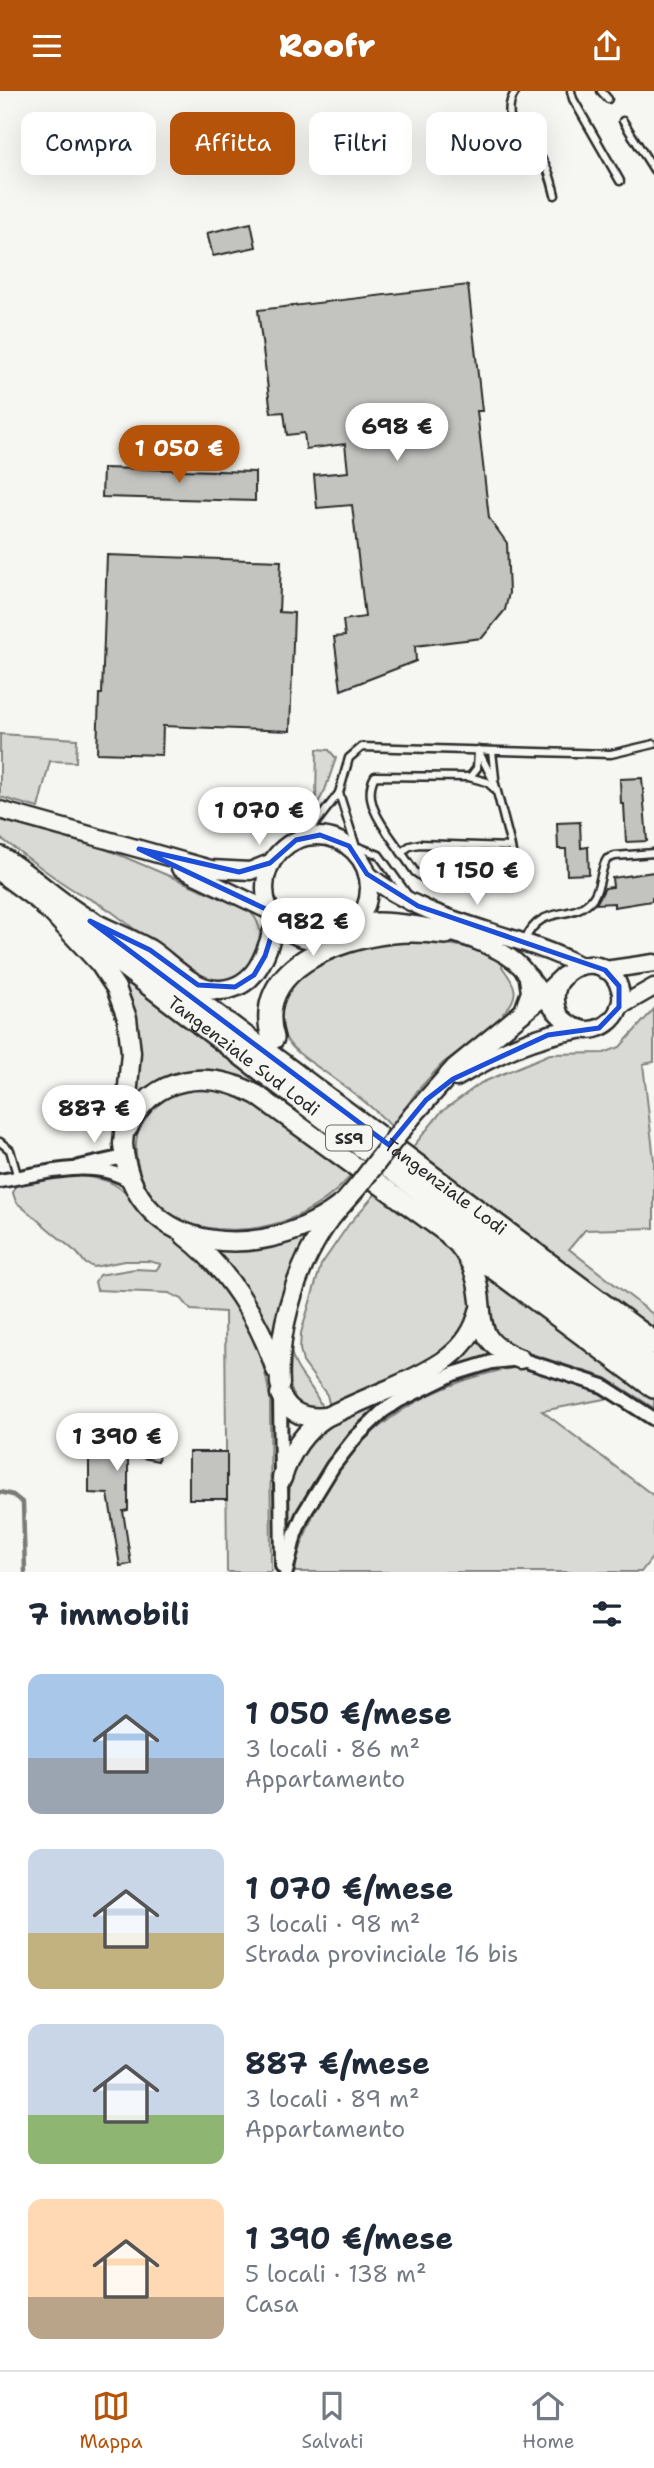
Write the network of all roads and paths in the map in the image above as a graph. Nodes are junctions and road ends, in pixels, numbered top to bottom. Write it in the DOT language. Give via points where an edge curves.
graph roads {
  1 [pos="516,91"];
  2 [pos="571,91"];
  3 [pos="601,91"];
  4 [pos="608,99"];
  5 [pos="623,121"];
  6 [pos="654,170"];
  7 [pos="620,180"];
  8 [pos="555,195"];
  9 [pos="654,744"];
  10 [pos="478,750"];
  11 [pos="492,751"];
  12 [pos="469,777"];
  13 [pos="495,784"];
  14 [pos="497,792"];
  15 [pos="339,793"];
  16 [pos="0,810"];
  17 [pos="305,837"];
  18 [pos="511,847"];
  19 [pos="139,849"];
  20 [pos="357,851"];
  21 [pos="401,852"];
  22 [pos="654,853"];
  23 [pos="0,856"];
  24 [pos="271,863"];
  25 [pos="0,872"];
  26 [pos="368,874"];
  27 [pos="46,905"];
  28 [pos="418,906"];
  29 [pos="273,916"];
  30 [pos="90,921"];
  31 [pos="354,924"];
  32 [pos="446,933"];
  33 [pos="314,940"];
  34 [pos="525,942"];
  35 [pos="654,963"];
  36 [pos="581,966"];
  37 [pos="605,970"];
  38 [pos="563,977"];
  39 [pos="529,978"];
  40 [pos="654,987"];
  41 [pos="543,996"];
  42 [pos="620,1007"];
  43 [pos="524,1012"];
  44 [pos="559,1013"];
  45 [pos="579,1029"];
  46 [pos="273,1038"];
  47 [pos="426,1100"];
  48 [pos="333,1103"];
  49 [pos="0,1142"];
  50 [pos="124,1151"];
  51 [pos="72,1169"];
  52 [pos="18,1178"];
  53 [pos="0,1181"];
  54 [pos="132,1183"];
  55 [pos="343,1203"];
  56 [pos="173,1228"];
  57 [pos="452,1237"];
  58 [pos="480,1308"];
  59 [pos="654,1343"];
  60 [pos="520,1359"];
  61 [pos="654,1368"];
  62 [pos="654,1387"];
  63 [pos="280,1389"];
  64 [pos="326,1417"];
  65 [pos="654,1419"];
  66 [pos="282,1478"];
  67 [pos="283,1572"];
  1 -- 8 [label="lane" via="509,109 512,124 520,139 540,157"];
  2 -- 7 [label="lane"];
  3 -- 4 [label="lane"];
  5 -- 6 [label="lane"];
  9 -- 11 [label="lane" via="611,754"];
  10 -- 11 [label="lane"];
  10 -- 12 [label="lane" via="477,768"];
  10 -- 13 [label="lane"];
  10 -- 15 [label="lane" via="362,747 349,758"];
  11 -- 13 [label="lane"];
  12 -- 14 [label="lane" via="487,782"];
  12 -- 21 [label="lane" via="373,777 375,813"];
  13 -- 14 [label="lane"];
  14 -- 18 [label="lane"];
  15 -- 17 [label="lane"];
  15 -- 20 [label="lane"];
  16 -- 19 [label="main road"];
  17 -- 20 [label="main road" via="335,838"];
  17 -- 24 [label="main road" via="288,844"];
  18 -- 21 [label="lane" via="414,844"];
  18 -- 21 [label="lane" via="511,873 503,881 422,877"];
  19 -- 24 [label="main road" via="226,871 250,871"];
  19 -- 29 [label="main road"];
  20 -- 26 [label="main road"];
  20 -- 28 [label="lane" via="375,852 382,858"];
  22 -- 34 [label="lane" via="607,859 592,899 582,907 540,919"];
  23 -- 30 [label="main road, Tangenziale Lodi / SS9"];
  24 -- 29 [label="main road" via="265,887"];
  25 -- 27 [label="main road, Tangenziale Sud Lodi / SS9"];
  26 -- 28 [label="main road"];
  26 -- 31 [label="main road" via="368,901"];
  27 -- 50 [label="main road" via="100,964 122,1002 131,1052"];
  27 -- 61 [label="highway, Tangenziale Sud Lodi / SS9"];
  28 -- 34 [label="main road"];
  29 -- 30 [label="main road" via="265,956 254,975 223,990 198,985 150,950"];
  29 -- 33 [label="main road" via="287,930"];
  30 -- 48 [label="highway, Tangenziale Lodi / SS9"];
  31 -- 32 [label="main road" via="383,920"];
  31 -- 33 [label="main road" via="328,939"];
  32 -- 39 [label="main road" via="499,949"];
  32 -- 46 [label="highway" via="378,934 333,947 293,968 276,989 270,1016"];
  33 -- 46 [label="highway" via="287,960 268,990 265,1018"];
  34 -- 36 [label="main road"];
  35 -- 37 [label="main road"];
  36 -- 37 [label="main road"];
  36 -- 38 [label="main road"];
  37 -- 42 [label="main road" via="619,986"];
  38 -- 41 [label="main road"];
  38 -- 44 [label="main road" via="555,996"];
  39 -- 41 [label="main road"];
  39 -- 43 [label="main road" via="530,1000"];
  40 -- 42 [label="main road"];
  41 -- 43 [label="main road"];
  41 -- 44 [label="main road"];
  42 -- 45 [label="main road" via="608,1024"];
  43 -- 47 [label="main road" via="474,1051"];
  44 -- 45 [label="main road"];
  45 -- 47 [label="main road" via="505,1052 453,1079"];
  46 -- 48 [label="highway" via="311,1071"];
  47 -- 55 [label="main road, bridge"];
  48 -- 59 [label="highway, Tangenziale Lodi / SS9"];
  49 -- 52 [label="lane" via="10,1150"];
  50 -- 51 [label="street"];
  50 -- 54 [label="main road"];
  50 -- 57 [label="main road" via="132,1119 159,1091 192,1079 226,1081 270,1103"];
  51 -- 52 [label="street"];
  51 -- 54 [label="street" via="109,1172"];
  52 -- 53 [label="street"];
  54 -- 56 [label="main road" via="145,1205"];
  55 -- 56 [label="main road" via="300,1229 251,1241 202,1238"];
  55 -- 63 [label="main road" via="313,1246 289,1309 279,1351"];
  56 -- 63 [label="main road" via="208,1256 237,1292 265,1342"];
  57 -- 58 [label="main road" via="475,1275"];
  57 -- 62 [label="highway"];
  58 -- 60 [label="main road" via="485,1334 496,1347"];
  58 -- 64 [label="main road" via="463,1345 438,1366"];
  60 -- 65 [label="street" via="603,1386"];
  60 -- 67 [label="street" via="453,1374 400,1400 369,1424 334,1466 303,1515"];
  63 -- 64 [label="main road" via="294,1412"];
  63 -- 66 [label="street"];
  64 -- 66 [label="main road" via="297,1445"];
  66 -- 67 [label="street"];
}
